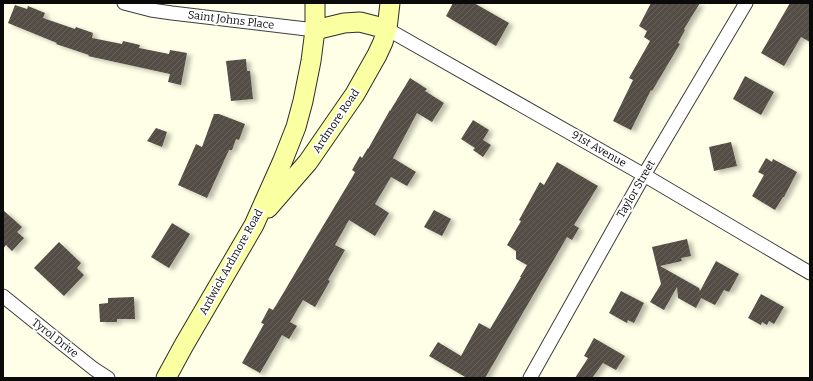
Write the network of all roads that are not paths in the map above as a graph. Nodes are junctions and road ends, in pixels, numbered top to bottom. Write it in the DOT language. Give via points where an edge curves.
graph roads {
  1 [pos="124,3"];
  2 [pos="315,3"];
  3 [pos="390,3"];
  4 [pos="746,3"];
  5 [pos="387,29"];
  6 [pos="315,30"];
  7 [pos="644,175"];
  8 [pos="254,225"];
  9 [pos="810,273"];
  10 [pos="3,296"];
  11 [pos="108,378"];
  12 [pos="166,378"];
  13 [pos="530,378"];
  1 -- 6 [label="street, Saint Johns Place" via="172,13"];
  2 -- 6 [label="street, Ardwick Ardmore Road"];
  3 -- 5 [label="street, Ardmore Road"];
  4 -- 7 [label="street, Taylor Street"];
  5 -- 6 [label="street" via="360,22"];
  5 -- 7 [label="street, 91st Avenue"];
  5 -- 8 [label="street, Ardmore Road" via="377,55 355,94 308,162"];
  6 -- 8 [label="street, Ardwick Ardmore Road" via="310,68 296,127"];
  7 -- 9 [label="street, 91st Avenue"];
  7 -- 13 [label="street, Taylor Street"];
  8 -- 12 [label="street, Ardwick Ardmore Road"];
  10 -- 11 [label="street, Tyrol Drive"];
}
